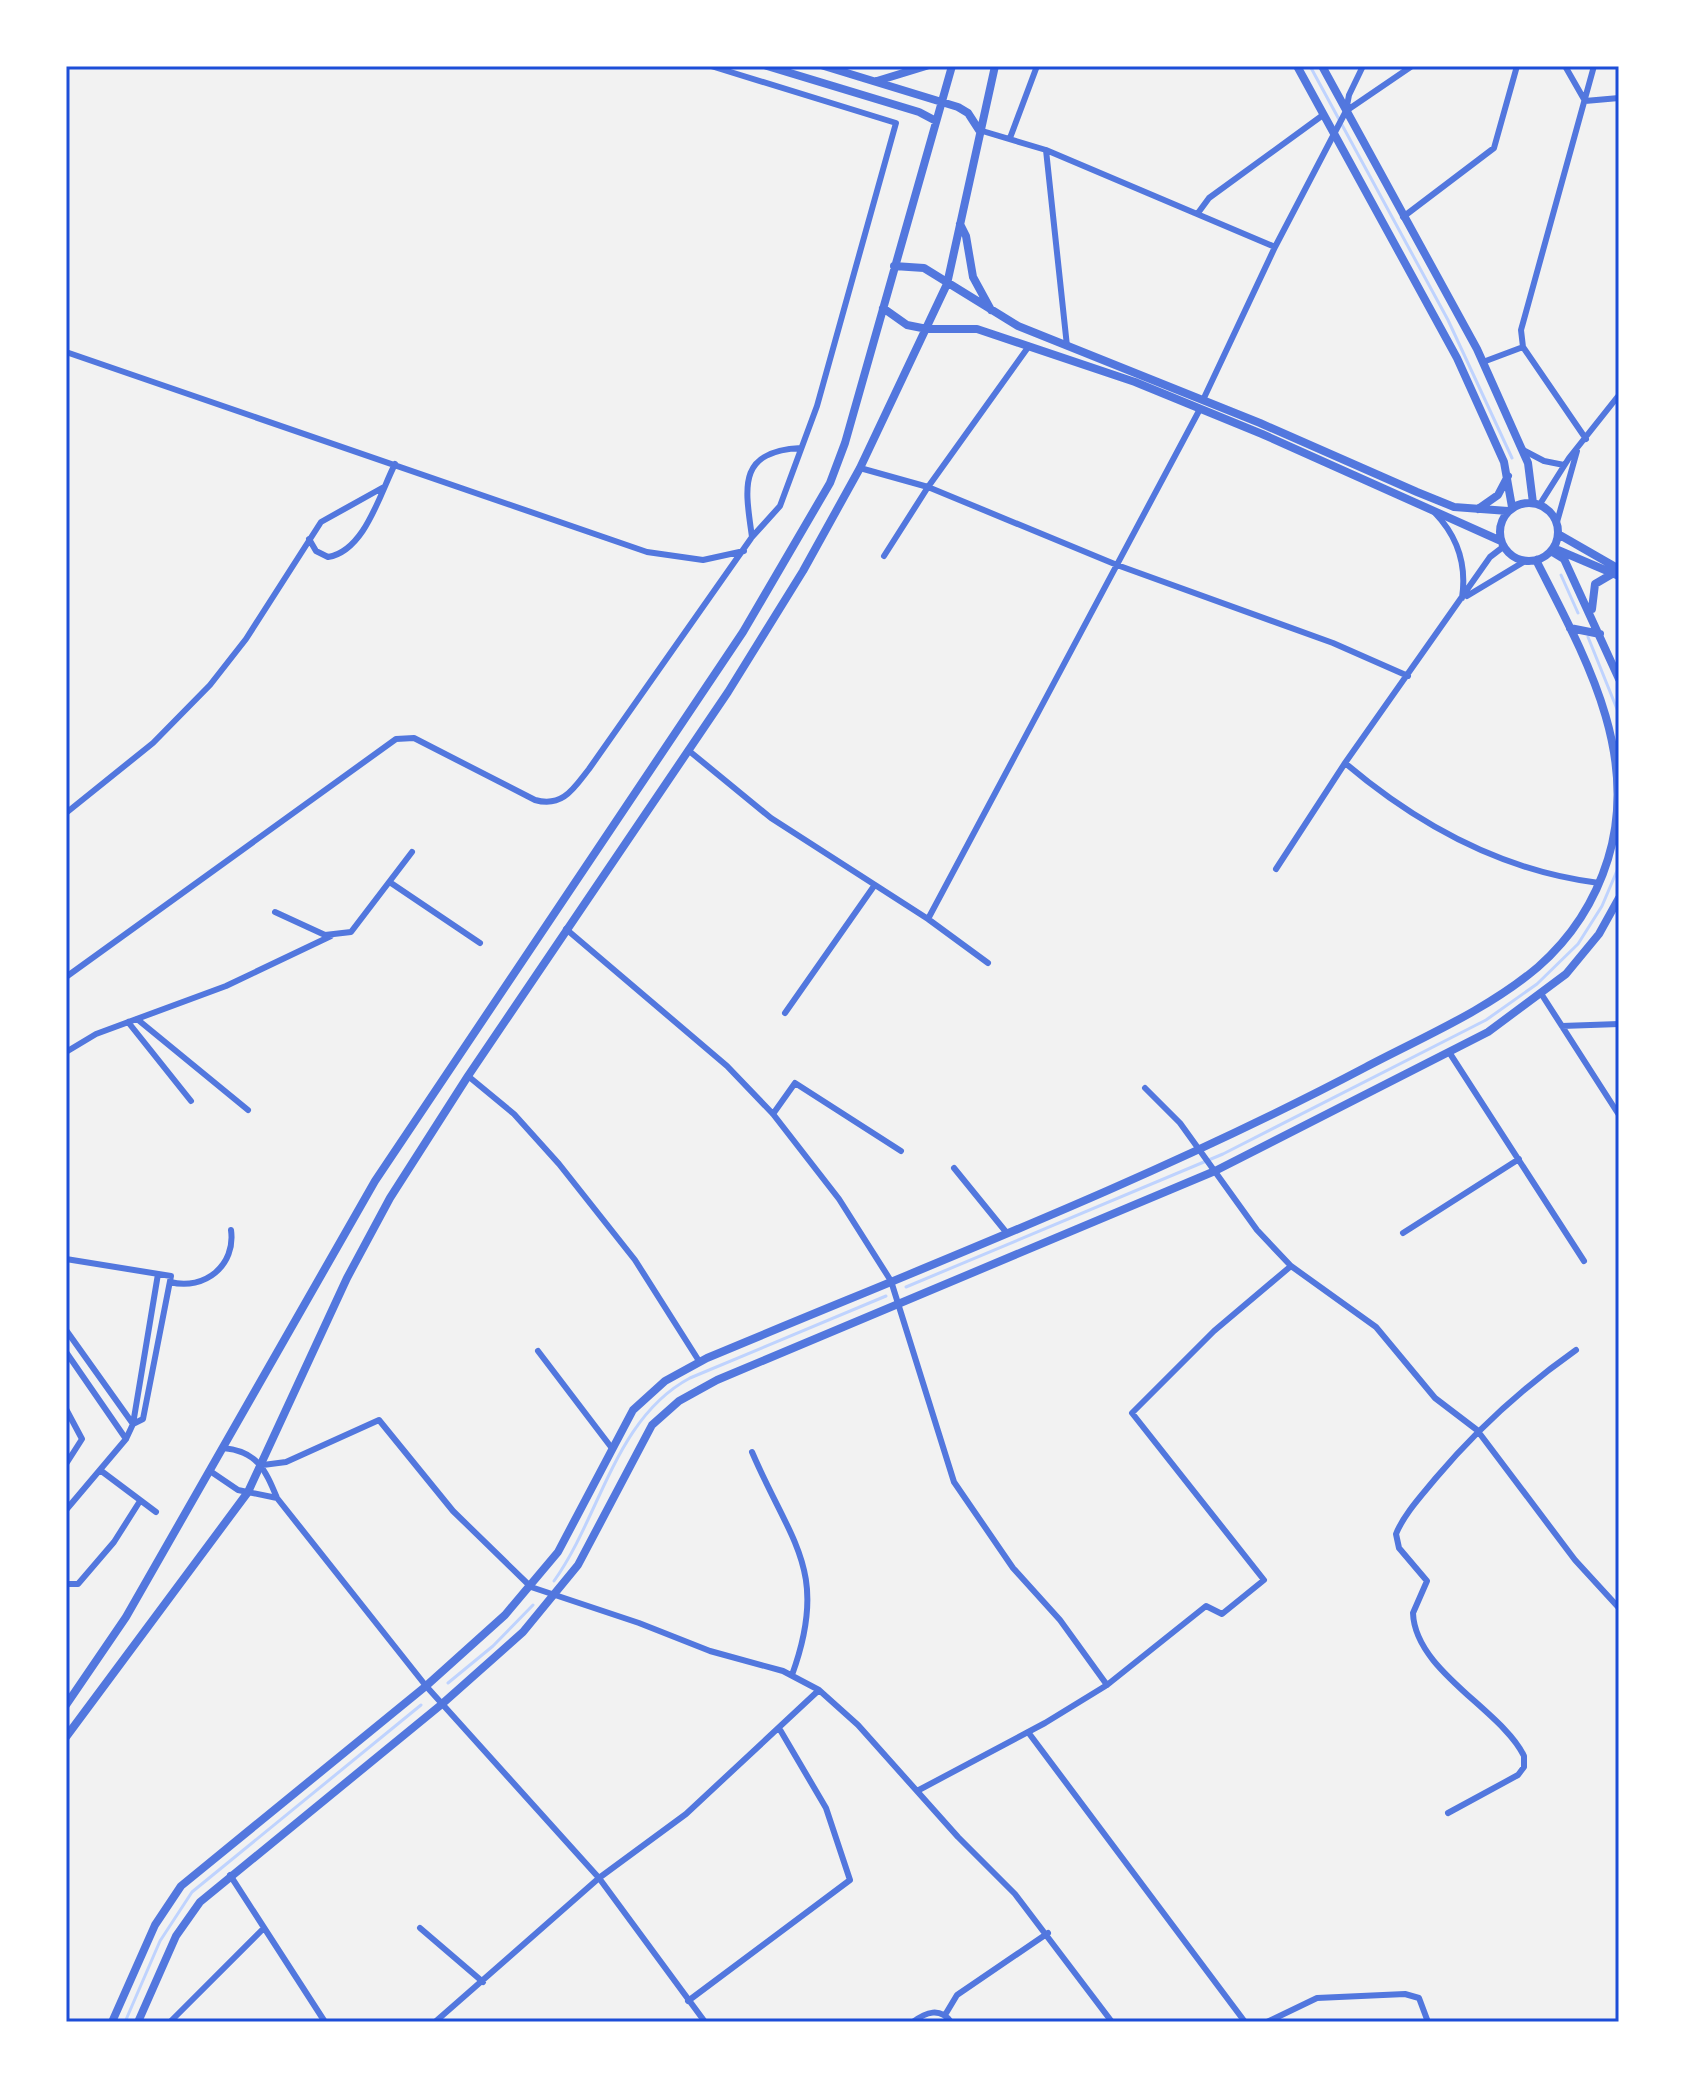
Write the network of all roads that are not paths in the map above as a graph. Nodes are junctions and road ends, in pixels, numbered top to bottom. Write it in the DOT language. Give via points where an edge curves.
graph roads {
  1 [pos="711,66"];
  2 [pos="767,66"];
  3 [pos="824,66"];
  4 [pos="926,66"];
  5 [pos="952,66"];
  6 [pos="995,66"];
  7 [pos="1037,66"];
  8 [pos="1297,66"];
  9 [pos="1322,66"];
  10 [pos="1363,66"];
  11 [pos="1412,66"];
  12 [pos="1517,66"];
  13 [pos="1565,66"];
  14 [pos="1594,66"];
  15 [pos="874,82"];
  16 [pos="1619,98"];
  17 [pos="1585,101"];
  18 [pos="941,104"];
  19 [pos="1345,112"];
  20 [pos="1323,115"];
  21 [pos="936,121"];
  22 [pos="1336,129"];
  23 [pos="979,130"];
  24 [pos="1010,138"];
  25 [pos="1046,150"];
  26 [pos="1198,213"];
  27 [pos="1403,217"];
  28 [pos="960,224"];
  29 [pos="1275,247"];
  30 [pos="894,266"];
  31 [pos="947,284"];
  32 [pos="883,308"];
  33 [pos="992,311"];
  34 [pos="927,329"];
  35 [pos="1029,346"];
  36 [pos="1067,346"];
  37 [pos="1523,347"];
  38 [pos="66,352"];
  39 [pos="1483,362"];
  40 [pos="1619,395"];
  41 [pos="1202,404"];
  42 [pos="1586,439"];
  43 [pos="801,448"];
  44 [pos="1522,449"];
  45 [pos="1577,451"];
  46 [pos="395,464"];
  47 [pos="1564,465"];
  48 [pos="860,468"];
  49 [pos="1509,475"];
  50 [pos="928,487"];
  51 [pos="382,488"];
  52 [pos="1396,488"];
  53 [pos="1536,503"];
  54 [pos="1430,508"];
  55 [pos="1510,509"];
  56 [pos="1476,510"];
  57 [pos="1557,522"];
  58 [pos="1558,534"];
  59 [pos="752,537"];
  60 [pos="309,539"];
  61 [pos="1502,544"];
  62 [pos="1552,549"];
  63 [pos="744,551"];
  64 [pos="884,556"];
  65 [pos="1536,560"];
  66 [pos="1525,561"];
  67 [pos="1117,565"];
  68 [pos="1617,571"];
  69 [pos="1461,601"];
  70 [pos="1593,618"];
  71 [pos="1570,628"];
  72 [pos="1600,634"];
  73 [pos="1408,676"];
  74 [pos="1619,679"];
  75 [pos="688,750"];
  76 [pos="1345,763"];
  77 [pos="66,813"];
  78 [pos="412,852"];
  79 [pos="1276,869"];
  80 [pos="391,883"];
  81 [pos="1599,883"];
  82 [pos="874,886"];
  83 [pos="1619,898"];
  84 [pos="275,912"];
  85 [pos="928,919"];
  86 [pos="566,929"];
  87 [pos="331,936"];
  88 [pos="480,943"];
  89 [pos="988,963"];
  90 [pos="66,977"];
  91 [pos="1542,995"];
  92 [pos="785,1013"];
  93 [pos="137,1019"];
  94 [pos="128,1022"];
  95 [pos="1619,1024"];
  96 [pos="1562,1026"];
  97 [pos="66,1052"];
  98 [pos="1449,1052"];
  99 [pos="468,1076"];
  100 [pos="1145,1088"];
  101 [pos="191,1101"];
  102 [pos="248,1110"];
  103 [pos="773,1114"];
  104 [pos="1619,1115"];
  105 [pos="901,1151"];
  106 [pos="1200,1151"];
  107 [pos="1519,1159"];
  108 [pos="954,1168"];
  109 [pos="1215,1171"];
  110 [pos="231,1230"];
  111 [pos="1006,1232"];
  112 [pos="1403,1233"];
  113 [pos="66,1259"];
  114 [pos="1584,1261"];
  115 [pos="1291,1266"];
  116 [pos="158,1274"];
  117 [pos="891,1281"];
  118 [pos="170,1282"];
  119 [pos="900,1304"];
  120 [pos="66,1330"];
  121 [pos="1576,1350"];
  122 [pos="538,1351"];
  123 [pos="66,1352"];
  124 [pos="699,1361"];
  125 [pos="66,1409"];
  126 [pos="133,1424"];
  127 [pos="1477,1430"];
  128 [pos="126,1439"];
  129 [pos="611,1447"];
  130 [pos="223,1448"];
  131 [pos="752,1452"];
  132 [pos="66,1464"];
  133 [pos="263,1465"];
  134 [pos="100,1470"];
  135 [pos="210,1471"];
  136 [pos="248,1492"];
  137 [pos="277,1498"];
  138 [pos="140,1501"];
  139 [pos="66,1510"];
  140 [pos="156,1512"];
  141 [pos="66,1584"];
  142 [pos="531,1587"];
  143 [pos="555,1597"];
  144 [pos="1619,1608"];
  145 [pos="792,1675"];
  146 [pos="1107,1685"];
  147 [pos="426,1686"];
  148 [pos="819,1690"];
  149 [pos="442,1704"];
  150 [pos="66,1705"];
  151 [pos="779,1728"];
  152 [pos="1028,1732"];
  153 [pos="66,1737"];
  154 [pos="917,1791"];
  155 [pos="1448,1813"];
  156 [pos="230,1875"];
  157 [pos="599,1878"];
  158 [pos="264,1928"];
  159 [pos="420,1928"];
  160 [pos="1048,1933"];
  161 [pos="483,1982"];
  162 [pos="688,2001"];
  163 [pos="945,2015"];
  164 [pos="915,2020"];
  165 [pos="703,2021"];
  166 [pos="112,2022"];
  167 [pos="138,2022"];
  168 [pos="170,2022"];
  169 [pos="325,2022"];
  170 [pos="435,2022"];
  171 [pos="951,2022"];
  172 [pos="1112,2022"];
  173 [pos="1245,2022"];
  174 [pos="1267,2022"];
  175 [pos="1428,2022"];
  1 -- 43 [label="street" via="896,123 827,376"];
  2 -- 21 [label="street"];
  3 -- 15 [label="street"];
  4 -- 15 [label="street"];
  5 -- 18 [label="street"];
  6 -- 23 [label="street"];
  7 -- 24 [label="street"];
  8 -- 20 [label="street"];
  9 -- 19 [label="street"];
  10 -- 19 [label="street"];
  11 -- 19 [label="street"];
  12 -- 27 [label="street" via="1494,148"];
  13 -- 17 [label="street"];
  14 -- 17 [label="street"];
  15 -- 18 [label="street"];
  16 -- 17 [label="street"];
  17 -- 37 [label="street" via="1523,313"];
  18 -- 21 [label="street"];
  18 -- 23 [label="street" via="963,110"];
  19 -- 22 [label="street"];
  19 -- 27 [label="street"];
  20 -- 22 [label="street"];
  20 -- 26 [label="street" via="1209,198"];
  21 -- 30 [label="street"];
  22 -- 29 [label="street"];
  22 -- 49 [label="street" via="1446,335"];
  23 -- 24 [label="street"];
  23 -- 28 [label="street"];
  24 -- 25 [label="street"];
  25 -- 26 [label="street"];
  25 -- 36 [label="street"];
  26 -- 29 [label="street"];
  27 -- 39 [label="street"];
  28 -- 31 [label="street"];
  28 -- 33 [label="street" via="973,277"];
  29 -- 41 [label="street"];
  30 -- 31 [label="street" via="924,268"];
  30 -- 32 [label="street"];
  31 -- 33 [label="street"];
  31 -- 34 [label="street"];
  32 -- 34 [label="street" via="900,322"];
  32 -- 130 [label="street" via="837,466 767,593 383,1168"];
  33 -- 36 [label="street"];
  34 -- 35 [label="street" via="977,329"];
  34 -- 48 [label="street"];
  35 -- 41 [label="street"];
  35 -- 50 [label="street"];
  36 -- 41 [label="street"];
  37 -- 39 [label="street"];
  37 -- 42 [label="street"];
  38 -- 46 [label="street"];
  39 -- 44 [label="street"];
  40 -- 42 [label="street"];
  41 -- 52 [label="street"];
  41 -- 67 [label="street"];
  42 -- 45 [label="street"];
  43 -- 59 [label="street" via="780,506"];
  43 -- 59 [label="street" via="765,454 754,464 747,491"];
  44 -- 47 [label="street"];
  44 -- 53 [label="street"];
  45 -- 47 [label="street"];
  45 -- 57 [label="street"];
  46 -- 51 [label="street"];
  46 -- 63 [label="street" via="647,552 693,560"];
  47 -- 53 [label="street"];
  48 -- 50 [label="street"];
  48 -- 75 [label="street" via="763,638"];
  49 -- 55 [label="street"];
  49 -- 56 [label="street" via="1498,495"];
  50 -- 64 [label="street"];
  50 -- 67 [label="street"];
  51 -- 60 [label="street" via="329,516"];
  51 -- 60 [label="street" via="358,536 344,551 323,556"];
  52 -- 54 [label="street"];
  52 -- 56 [label="street"];
  53 -- 55 [label="street"];
  53 -- 57 [label="street"];
  54 -- 61 [label="street"];
  54 -- 69 [label="street" via="1458,547"];
  55 -- 56 [label="street"];
  55 -- 61 [label="street" via="1500,525"];
  57 -- 58 [label="street"];
  58 -- 62 [label="street"];
  58 -- 68 [label="street"];
  59 -- 63 [label="street"];
  60 -- 77 [label="street" via="246,639 204,693 153,743"];
  61 -- 66 [label="street" via="1510,555"];
  61 -- 69 [label="street"];
  62 -- 65 [label="street"];
  62 -- 68 [label="street"];
  62 -- 70 [label="street" via="1564,559"];
  63 -- 90 [label="street" via="563,799 535,800 414,738 396,739"];
  65 -- 66 [label="street"];
  65 -- 71 [label="street"];
  66 -- 69 [label="street"];
  67 -- 73 [label="street" via="1333,643"];
  67 -- 85 [label="street"];
  68 -- 70 [label="street" via="1595,584"];
  69 -- 73 [label="street"];
  70 -- 72 [label="street"];
  71 -- 72 [label="street"];
  71 -- 81 [label="street" via="1602,704 1618,769 1613,838"];
  72 -- 74 [label="street"];
  73 -- 76 [label="street"];
  75 -- 82 [label="street" via="771,818"];
  75 -- 86 [label="street"];
  76 -- 79 [label="street"];
  76 -- 81 [label="street" via="1402,807 1473,847 1538,872"];
  78 -- 80 [label="street"];
  80 -- 87 [label="street" via="356,929"];
  80 -- 88 [label="street"];
  81 -- 106 [label="street" via="1560,945 1492,1000"];
  82 -- 85 [label="street"];
  82 -- 92 [label="street"];
  83 -- 91 [label="street" via="1589,947"];
  84 -- 87 [label="street"];
  85 -- 89 [label="street"];
  86 -- 99 [label="street"];
  86 -- 103 [label="street" via="707,1048"];
  87 -- 93 [label="street" via="226,986"];
  91 -- 96 [label="street"];
  91 -- 98 [label="street"];
  93 -- 94 [label="street"];
  93 -- 102 [label="street"];
  94 -- 97 [label="street"];
  94 -- 101 [label="street"];
  95 -- 96 [label="street"];
  96 -- 104 [label="street"];
  98 -- 107 [label="street"];
  98 -- 109 [label="street"];
  99 -- 124 [label="street" via="514,1114 559,1164 635,1260"];
  99 -- 133 [label="street" via="360,1252"];
  100 -- 106 [label="street"];
  103 -- 105 [label="street" via="795,1083"];
  103 -- 117 [label="street" via="839,1199"];
  106 -- 109 [label="street"];
  106 -- 111 [label="street"];
  107 -- 112 [label="street"];
  107 -- 114 [label="street"];
  108 -- 111 [label="street"];
  109 -- 115 [label="street" via="1257,1230"];
  109 -- 119 [label="street"];
  110 -- 118 [label="street" via="232,1251 218,1269 190,1284"];
  111 -- 117 [label="street"];
  113 -- 116 [label="street"];
  115 -- 127 [label="street" via="1376,1327 1435,1398"];
  115 -- 146 [label="street" via="1214,1331 1132,1413 1264,1580 1222,1614 1206,1606"];
  116 -- 118 [label="street" via="171,1276"];
  116 -- 126 [label="street"];
  117 -- 119 [label="street"];
  117 -- 124 [label="street"];
  118 -- 126 [label="street" via="143,1419"];
  119 -- 143 [label="street" via="717,1380 669,1408 645,1434 586,1552"];
  119 -- 146 [label="street" via="954,1482 1013,1568 1060,1620"];
  120 -- 126 [label="street"];
  121 -- 127 [label="street" via="1524,1386"];
  122 -- 129 [label="street"];
  123 -- 128 [label="street"];
  124 -- 129 [label="street" via="638,1404"];
  125 -- 132 [label="street" via="82,1439"];
  126 -- 128 [label="street"];
  127 -- 144 [label="street" via="1575,1560"];
  127 -- 155 [label="street" via="1427,1489 1395,1539 1426,1578 1413,1613 1424,1644 1440,1668 1524,1756 1518,1775"];
  128 -- 134 [label="street"];
  129 -- 142 [label="street" via="565,1539"];
  130 -- 133 [label="street" via="243,1451"];
  130 -- 135 [label="street"];
  131 -- 145 [label="street" via="806,1566 809,1606"];
  133 -- 136 [label="street"];
  133 -- 137 [label="street"];
  133 -- 142 [label="street" via="286,1462 379,1420 453,1511"];
  134 -- 138 [label="street"];
  134 -- 139 [label="street"];
  135 -- 136 [label="street"];
  135 -- 150 [label="street" via="126,1617"];
  136 -- 137 [label="street"];
  136 -- 153 [label="street"];
  137 -- 147 [label="street"];
  138 -- 140 [label="street"];
  138 -- 141 [label="street" via="87,1576 76,1586"];
  142 -- 143 [label="street"];
  142 -- 147 [label="street"];
  143 -- 145 [label="street"];
  143 -- 149 [label="street"];
  145 -- 148 [label="street"];
  146 -- 152 [label="street"];
  147 -- 149 [label="street"];
  147 -- 166 [label="street" via="181,1886 155,1925"];
  148 -- 151 [label="street"];
  148 -- 154 [label="street"];
  149 -- 156 [label="street"];
  149 -- 157 [label="street"];
  151 -- 157 [label="street" via="686,1814"];
  151 -- 162 [label="street" via="826,1808 850,1880"];
  152 -- 154 [label="street"];
  152 -- 173 [label="street"];
  154 -- 160 [label="street"];
  156 -- 158 [label="street"];
  156 -- 167 [label="street" via="183,1925"];
  157 -- 161 [label="street"];
  157 -- 162 [label="street"];
  158 -- 168 [label="street"];
  158 -- 169 [label="street"];
  159 -- 161 [label="street"];
  160 -- 163 [label="street" via="957,1995"];
  160 -- 172 [label="street"];
  161 -- 170 [label="street"];
  162 -- 165 [label="street"];
  163 -- 164 [label="street" via="931,2013"];
  163 -- 171 [label="street"];
  174 -- 175 [label="street" via="1317,1998 1405,1994 1419,1998"];
}
